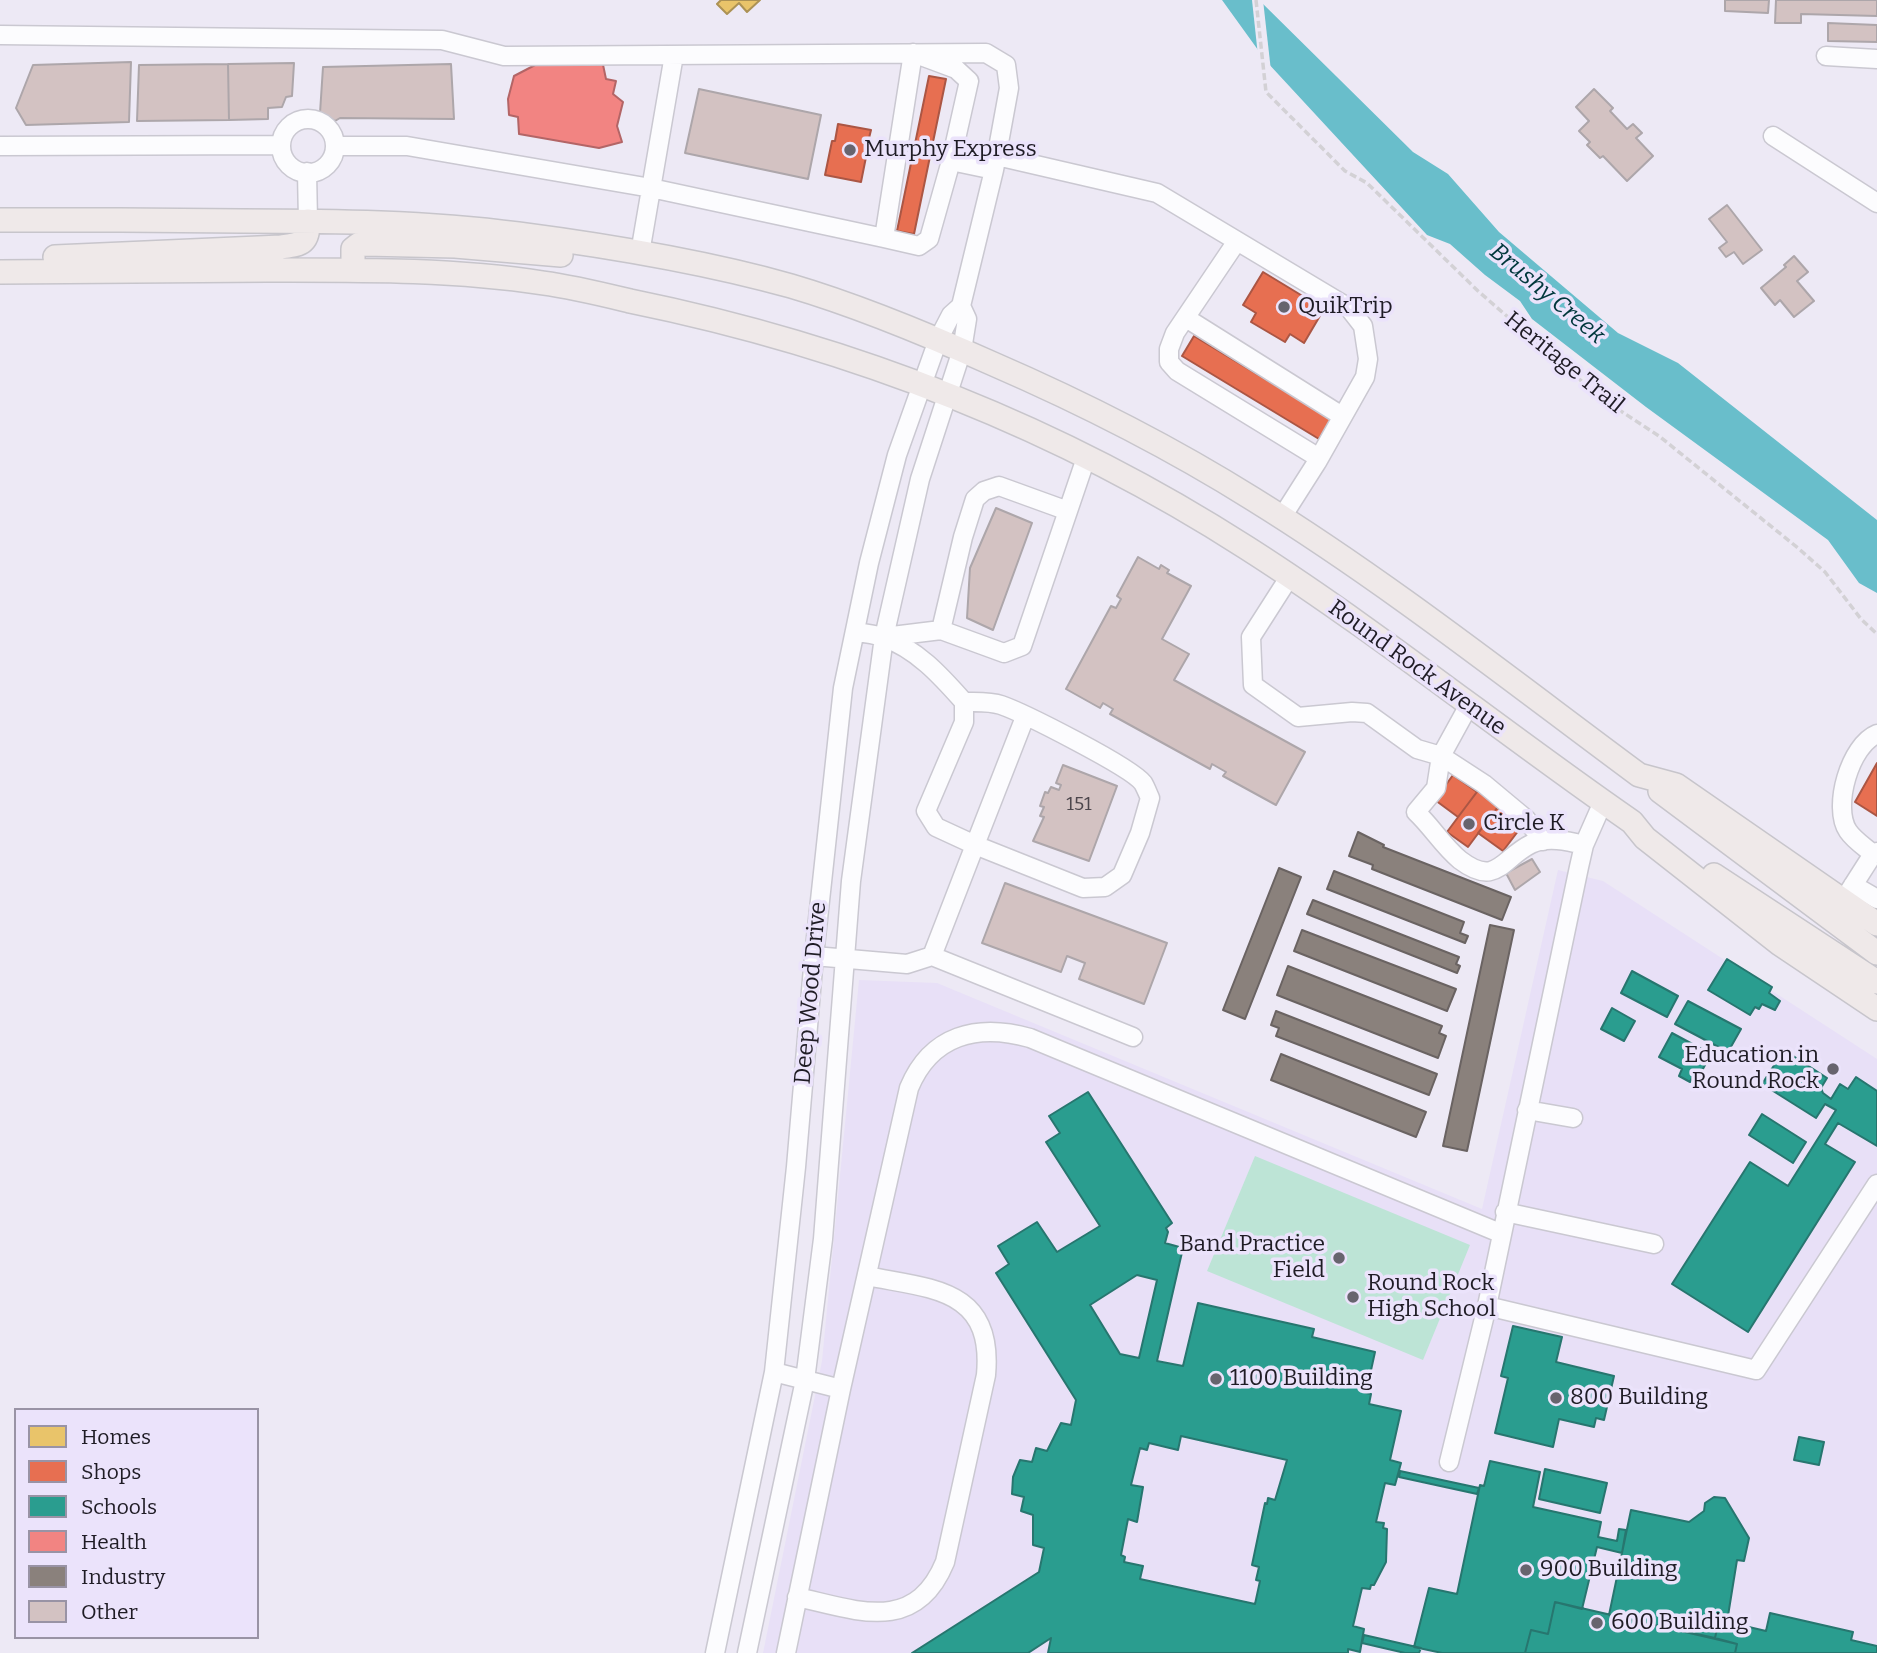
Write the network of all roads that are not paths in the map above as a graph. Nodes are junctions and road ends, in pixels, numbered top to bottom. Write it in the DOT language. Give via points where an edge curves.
graph roads {
  1 [pos="0,35"];
  2 [pos="913,53"];
  3 [pos="674,55"];
  4 [pos="1826,56"];
  5 [pos="1877,59"];
  6 [pos="1773,136"];
  7 [pos="281,145"];
  8 [pos="0,146"];
  9 [pos="335,146"];
  10 [pos="951,161"];
  11 [pos="996,163"];
  12 [pos="307,172"];
  13 [pos="651,188"];
  14 [pos="1877,203"];
  15 [pos="0,220"];
  16 [pos="309,221"];
  17 [pos="884,238"];
  18 [pos="1237,241"];
  19 [pos="593,245"];
  20 [pos="640,253"];
  21 [pos="353,270"];
  22 [pos="10,272"];
  23 [pos="961,306"];
  24 [pos="1186,318"];
  25 [pos="938,340"];
  26 [pos="962,350"];
  27 [pos="921,384"];
  28 [pos="947,394"];
  29 [pos="1342,416"];
  30 [pos="1086,458"];
  31 [pos="1319,458"];
  32 [pos="1068,511"];
  33 [pos="1282,517"];
  34 [pos="1290,576"];
  35 [pos="942,630"];
  36 [pos="855,632"];
  37 [pos="884,637"];
  38 [pos="964,702"];
  39 [pos="1469,705"];
  40 [pos="1025,717"];
  41 [pos="1877,734"];
  42 [pos="1441,756"];
  43 [pos="1639,775"];
  44 [pos="1603,802"];
  45 [pos="1632,822"];
  46 [pos="1543,841"];
  47 [pos="975,845"];
  48 [pos="1584,845"];
  49 [pos="1875,853"];
  50 [pos="1848,893"];
  51 [pos="1877,899"];
  52 [pos="1877,924"];
  53 [pos="1877,953"];
  54 [pos="814,956"];
  55 [pos="932,956"];
  56 [pos="846,959"];
  57 [pos="1877,982"];
  58 [pos="1877,1009"];
  59 [pos="1133,1037"];
  60 [pos="1527,1110"];
  61 [pos="1573,1118"];
  62 [pos="1877,1184"];
  63 [pos="1506,1212"];
  64 [pos="1500,1233"];
  65 [pos="1654,1244"];
  66 [pos="867,1276"];
  67 [pos="1487,1306"];
  68 [pos="774,1372"];
  69 [pos="805,1380"];
  70 [pos="841,1389"];
  71 [pos="1449,1462"];
  72 [pos="797,1597"];
  73 [pos="715,1653"];
  74 [pos="747,1653"];
  75 [pos="786,1653"];
  1 -- 3 [label="street" via="442,40 504,56"];
  2 -- 3 [label="street"];
  2 -- 10 [label="street" via="956,69 969,81"];
  2 -- 11 [label="street" via="986,53 1006,65 1009,88"];
  2 -- 17 [label="street"];
  3 -- 13 [label="street"];
  4 -- 5 [label="street"];
  6 -- 14 [label="street"];
  7 -- 8 [label="street"];
  7 -- 9 [label="street" via="292,124 308,119 330,130"];
  7 -- 12 [label="street" via="287,163"];
  9 -- 12 [label="street" via="328,163"];
  9 -- 13 [label="street" via="407,146"];
  10 -- 11 [label="street"];
  10 -- 17 [label="street" via="929,239 919,246"];
  11 -- 18 [label="street" via="1157,193"];
  11 -- 23 [label="street"];
  12 -- 16 [label="street"];
  13 -- 17 [label="street"];
  13 -- 20 [label="street"];
  15 -- 16 [label="main road, Round Rock Avenue"];
  16 -- 19 [label="main road, Round Rock Avenue" via="446,226"];
  16 -- 22 [label="main road" via="309,234 299,244 46,257"];
  18 -- 24 [label="street"];
  18 -- 29 [label="street" via="1349,308 1363,326 1368,359 1365,377"];
  19 -- 20 [label="main road, Round Rock Avenue"];
  19 -- 21 [label="main road" via="564,255 365,244 354,249"];
  20 -- 25 [label="main road, Round Rock Avenue" via="790,286"];
  21 -- 22 [label="main road, Round Rock Avenue"];
  21 -- 27 [label="main road, Round Rock Avenue" via="490,277 583,290 755,329"];
  23 -- 25 [label="street, Deep Wood Drive" via="951,314"];
  23 -- 26 [label="street, Deep Wood Drive" via="967,319"];
  24 -- 29 [label="street"];
  24 -- 31 [label="street" via="1169,349 1169,362 1177,371"];
  25 -- 26 [label="main road, Round Rock Avenue"];
  25 -- 27 [label="street, Deep Wood Drive"];
  26 -- 28 [label="street, Deep Wood Drive"];
  26 -- 33 [label="main road, Round Rock Avenue" via="1122,425"];
  27 -- 28 [label="main road, Round Rock Avenue"];
  27 -- 36 [label="street, Deep Wood Drive" via="897,455"];
  28 -- 30 [label="main road, Round Rock Avenue"];
  28 -- 37 [label="street, Deep Wood Drive" via="920,478"];
  29 -- 31 [label="street"];
  30 -- 32 [label="street"];
  30 -- 34 [label="main road, Round Rock Avenue" via="1208,524"];
  31 -- 33 [label="street"];
  32 -- 35 [label="street" via="1022,646 1004,653"];
  32 -- 35 [label="street" via="999,486 975,499"];
  33 -- 43 [label="main road, Round Rock Avenue"];
  34 -- 39 [label="main road, Round Rock Avenue"];
  34 -- 42 [label="street" via="1251,637 1253,685 1298,717 1367,713 1417,749"];
  35 -- 37 [label="street"];
  36 -- 37 [label="street"];
  36 -- 54 [label="street, Deep Wood Drive" via="842,701"];
  37 -- 38 [label="street" via="921,659"];
  37 -- 56 [label="street, Deep Wood Drive" via="851,881"];
  38 -- 40 [label="street" via="999,704"];
  38 -- 47 [label="street" via="964,722 926,811 936,827"];
  39 -- 42 [label="street"];
  39 -- 44 [label="main road, Round Rock Avenue"];
  40 -- 47 [label="street"];
  40 -- 47 [label="street" via="1128,770 1143,783 1150,798 1140,833 1122,875 1105,887 1083,888"];
  41 -- 49 [label="street" via="1858,753 1844,779 1841,807 1848,831"];
  42 -- 46 [label="street" via="1484,784 1526,819"];
  42 -- 46 [label="street" via="1436,788 1416,812 1461,860 1483,871 1496,871 1532,843"];
  43 -- 50 [label="main road, Round Rock Avenue" via="1676,785"];
  43 -- 53 [label="main road"];
  44 -- 45 [label="main road, Round Rock Avenue"];
  44 -- 48 [label="street"];
  45 -- 57 [label="main road"];
  45 -- 58 [label="main road, Round Rock Avenue" via="1645,838 1780,944"];
  46 -- 48 [label="street"];
  47 -- 55 [label="street"];
  48 -- 60 [label="street"];
  49 -- 50 [label="street"];
  50 -- 51 [label="street"];
  50 -- 52 [label="main road, Round Rock Avenue"];
  54 -- 56 [label="street"];
  54 -- 68 [label="street, Deep Wood Drive"];
  55 -- 56 [label="street" via="907,964"];
  55 -- 59 [label="street"];
  56 -- 69 [label="street, Deep Wood Drive" via="823,1239"];
  60 -- 61 [label="street"];
  60 -- 63 [label="street"];
  62 -- 67 [label="street" via="1756,1370"];
  63 -- 64 [label="street"];
  63 -- 65 [label="street"];
  64 -- 66 [label="street" via="1030,1038 1010,1032 975,1032 938,1048 909,1088"];
  64 -- 67 [label="street"];
  66 -- 70 [label="street"];
  66 -- 72 [label="street" via="935,1290 965,1304 982,1328 986,1375 945,1562 935,1583 897,1611 876,1613"];
  67 -- 71 [label="street"];
  68 -- 69 [label="street"];
  68 -- 73 [label="street, Deep Wood Drive"];
  69 -- 70 [label="street"];
  69 -- 74 [label="street, Deep Wood Drive"];
  70 -- 72 [label="street"];
  72 -- 75 [label="street"];
}
